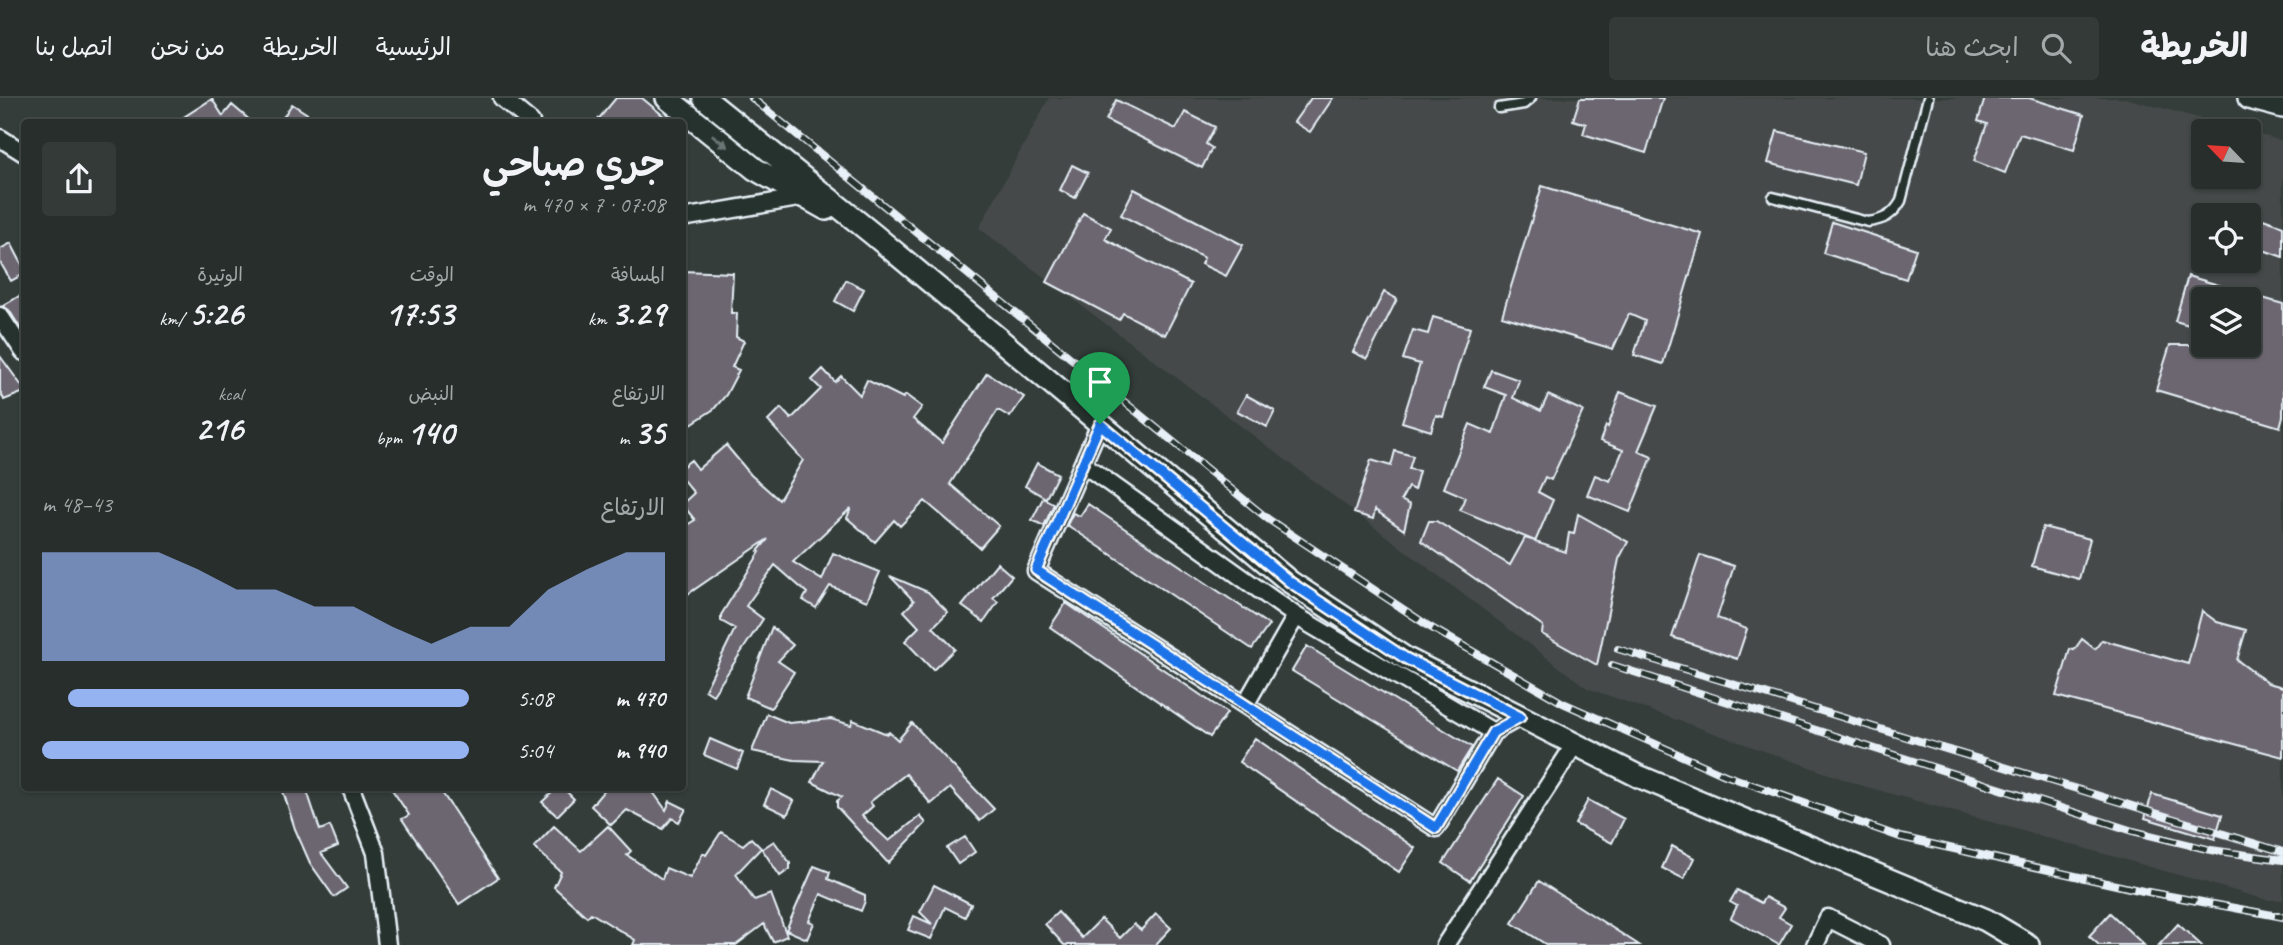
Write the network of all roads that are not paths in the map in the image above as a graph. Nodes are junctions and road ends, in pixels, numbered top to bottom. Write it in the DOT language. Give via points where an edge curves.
graph roads {
  1 [pos="502,98"];
  2 [pos="667,98"];
  3 [pos="704,98"];
  4 [pos="1531,98"];
  5 [pos="1928,98"];
  6 [pos="2249,98"];
  7 [pos="2283,107"];
  8 [pos="1499,108"];
  9 [pos="527,119"];
  10 [pos="0,138"];
  11 [pos="21,151"];
  12 [pos="804,197"];
  13 [pos="1773,197"];
  14 [pos="686,217"];
  15 [pos="874,235"];
  16 [pos="0,316"];
  17 [pos="21,348"];
  18 [pos="1100,424"];
  19 [pos="1083,464"];
  20 [pos="1296,616"];
  21 [pos="1245,705"];
  22 [pos="1520,717"];
  23 [pos="1493,732"];
  24 [pos="1575,744"];
  25 [pos="352,791"];
  26 [pos="2003,938"];
  27 [pos="387,945"];
  28 [pos="1446,945"];
  29 [pos="1815,945"];
  30 [pos="1881,945"];
  31 [pos="2028,945"];
  1 -- 9 [label="street"];
  2 -- 12 [label="street, one-way" via="755,169"];
  3 -- 15 [label="street"];
  4 -- 8 [label="lane" via="1524,104"];
  5 -- 13 [label="lane" via="1901,201 1882,220 1868,222"];
  6 -- 7 [label="street"];
  10 -- 11 [label="street"];
  12 -- 14 [label="street"];
  12 -- 15 [label="street"];
  15 -- 18 [label="street"];
  16 -- 17 [label="street"];
  18 -- 19 [label="street"];
  18 -- 22 [label="street" via="1290,582 1405,658"];
  19 -- 20 [label="street"];
  19 -- 21 [label="street" via="1036,570"];
  20 -- 21 [label="street"];
  20 -- 23 [label="street"];
  21 -- 23 [label="street" via="1436,828"];
  22 -- 23 [label="street"];
  22 -- 24 [label="street"];
  24 -- 26 [label="street" via="1638,776 1986,920"];
  24 -- 28 [label="street"];
  25 -- 27 [label="street" via="376,853"];
  26 -- 31 [label="street"];
  29 -- 30 [label="street" via="1828,918"];
}
